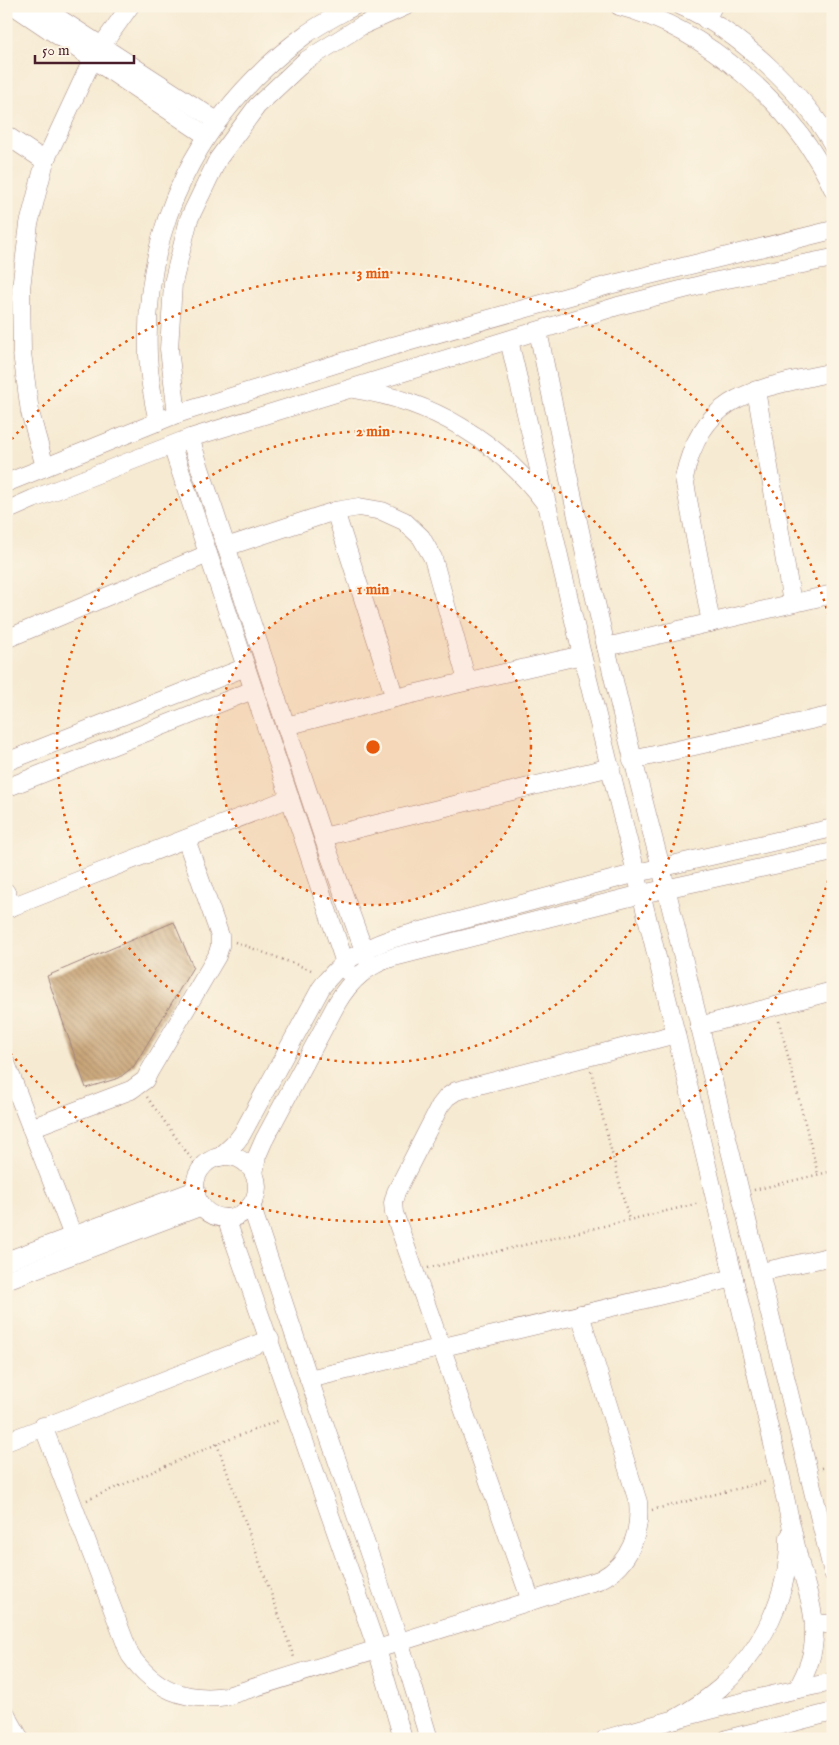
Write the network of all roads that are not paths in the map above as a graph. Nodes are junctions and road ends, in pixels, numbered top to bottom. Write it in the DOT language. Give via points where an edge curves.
graph roads {
  1 [pos="14,6"];
  2 [pos="40,6"];
  3 [pos="130,6"];
  4 [pos="354,6"];
  5 [pos="406,6"];
  6 [pos="619,6"];
  7 [pos="686,7"];
  8 [pos="710,13"];
  9 [pos="97,52"];
  10 [pos="217,121"];
  11 [pos="6,135"];
  12 [pos="207,136"];
  13 [pos="833,145"];
  14 [pos="45,161"];
  15 [pos="833,189"];
  16 [pos="833,230"];
  17 [pos="833,258"];
  18 [pos="538,331"];
  19 [pos="509,340"];
  20 [pos="14,356"];
  21 [pos="545,366"];
  22 [pos="833,372"];
  23 [pos="517,374"];
  24 [pos="351,389"];
  25 [pos="756,390"];
  26 [pos="177,414"];
  27 [pos="158,422"];
  28 [pos="190,438"];
  29 [pos="172,446"];
  30 [pos="45,466"];
  31 [pos="23,476"];
  32 [pos="6,483"];
  33 [pos="33,499"];
  34 [pos="548,507"];
  35 [pos="6,511"];
  36 [pos="335,511"];
  37 [pos="226,547"];
  38 [pos="208,554"];
  39 [pos="833,594"];
  40 [pos="792,603"];
  41 [pos="711,623"];
  42 [pos="6,639"];
  43 [pos="606,646"];
  44 [pos="582,655"];
  45 [pos="246,667"];
  46 [pos="467,681"];
  47 [pos="253,690"];
  48 [pos="395,698"];
  49 [pos="833,715"];
  50 [pos="286,726"];
  51 [pos="632,760"];
  52 [pos="6,762"];
  53 [pos="611,767"];
  54 [pos="6,788"];
  55 [pos="290,798"];
  56 [pos="833,828"];
  57 [pos="323,837"];
  58 [pos="186,839"];
  59 [pos="833,852"];
  60 [pos="661,867"];
  61 [pos="637,873"];
  62 [pos="666,888"];
  63 [pos="642,894"];
  64 [pos="8,903"];
  65 [pos="363,950"];
  66 [pos="345,962"];
  67 [pos="371,966"];
  68 [pos="351,982"];
  69 [pos="833,991"];
  70 [pos="699,1026"];
  71 [pos="676,1034"];
  72 [pos="6,1064"];
  73 [pos="31,1128"];
  74 [pos="220,1157"];
  75 [pos="254,1174"];
  76 [pos="199,1198"];
  77 [pos="251,1205"];
  78 [pos="226,1218"];
  79 [pos="74,1236"];
  80 [pos="833,1256"];
  81 [pos="6,1261"];
  82 [pos="761,1272"];
  83 [pos="734,1278"];
  84 [pos="6,1280"];
  85 [pos="580,1314"];
  86 [pos="298,1345"];
  87 [pos="272,1346"];
  88 [pos="441,1347"];
  89 [pos="309,1379"];
  90 [pos="43,1426"];
  91 [pos="6,1442"];
  92 [pos="788,1517"];
  93 [pos="820,1519"];
  94 [pos="833,1536"];
  95 [pos="833,1572"];
  96 [pos="531,1601"];
  97 [pos="814,1622"];
  98 [pos="833,1623"];
  99 [pos="400,1643"];
  100 [pos="377,1649"];
  101 [pos="833,1682"];
  102 [pos="797,1689"];
  103 [pos="833,1712"];
  104 [pos="6,1714"];
  105 [pos="675,1719"];
  106 [pos="20,1739"];
  107 [pos="403,1739"];
  108 [pos="429,1739"];
  109 [pos="605,1739"];
  110 [pos="727,1739"];
  1 -- 9 [label="street"];
  2 -- 9 [label="street"];
  3 -- 9 [label="street"];
  4 -- 10 [label="street" via="306,34 265,68"];
  5 -- 26 [label="street" via="361,26 305,61 256,106 218,159 189,219 173,283 169,349"];
  6 -- 15 [label="street" via="696,39 749,78 794,125"];
  7 -- 8 [label="street"];
  8 -- 13 [label="street" via="791,88"];
  9 -- 10 [label="street"];
  9 -- 12 [label="street"];
  9 -- 14 [label="street"];
  10 -- 12 [label="street"];
  11 -- 14 [label="street"];
  12 -- 27 [label="street" via="176,194 156,258 148,348 151,390"];
  14 -- 20 [label="street" via="28,224"];
  16 -- 26 [label="street" via="600,288 393,346"];
  17 -- 18 [label="street" via="665,294"];
  18 -- 19 [label="street"];
  18 -- 21 [label="street"];
  19 -- 23 [label="street"];
  19 -- 24 [label="street"];
  20 -- 30 [label="street"];
  21 -- 23 [label="street"];
  21 -- 43 [label="street"];
  22 -- 25 [label="street"];
  23 -- 34 [label="street"];
  24 -- 28 [label="street"];
  24 -- 34 [label="street" via="413,404 465,429 521,474"];
  25 -- 40 [label="street"];
  25 -- 41 [label="street" via="720,409 707,423 692,449 684,478"];
  26 -- 27 [label="street"];
  27 -- 30 [label="street"];
  28 -- 29 [label="street"];
  28 -- 37 [label="street"];
  29 -- 33 [label="street"];
  29 -- 38 [label="street"];
  30 -- 31 [label="street"];
  31 -- 32 [label="street"];
  31 -- 33 [label="street"];
  33 -- 35 [label="street"];
  34 -- 44 [label="street"];
  36 -- 37 [label="street"];
  36 -- 46 [label="street" via="359,507 382,511 404,521 421,537 433,558"];
  36 -- 48 [label="street"];
  37 -- 50 [label="street"];
  38 -- 42 [label="street"];
  38 -- 45 [label="street"];
  39 -- 40 [label="street"];
  40 -- 41 [label="street"];
  41 -- 43 [label="street"];
  43 -- 51 [label="street"];
  44 -- 46 [label="street"];
  44 -- 53 [label="street"];
  45 -- 47 [label="street"];
  45 -- 52 [label="street"];
  46 -- 48 [label="street"];
  47 -- 54 [label="street"];
  47 -- 55 [label="street"];
  48 -- 50 [label="street"];
  49 -- 51 [label="street"];
  50 -- 57 [label="street"];
  51 -- 60 [label="street"];
  53 -- 57 [label="street"];
  53 -- 61 [label="street"];
  55 -- 58 [label="street"];
  55 -- 66 [label="street"];
  56 -- 60 [label="street"];
  57 -- 65 [label="street"];
  58 -- 64 [label="street"];
  58 -- 73 [label="street" via="220,936 217,956 139,1086"];
  59 -- 62 [label="street"];
  60 -- 61 [label="street"];
  60 -- 62 [label="street"];
  61 -- 63 [label="street"];
  61 -- 65 [label="street" via="391,939"];
  62 -- 63 [label="street"];
  62 -- 70 [label="street"];
  63 -- 67 [label="street" via="394,957"];
  63 -- 71 [label="street"];
  65 -- 66 [label="street"];
  65 -- 67 [label="street"];
  66 -- 68 [label="street"];
  66 -- 74 [label="street" via="321,988 242,1134"];
  67 -- 68 [label="street"];
  68 -- 75 [label="street" via="264,1140"];
  69 -- 70 [label="street"];
  70 -- 82 [label="street"];
  71 -- 83 [label="street"];
  71 -- 88 [label="street" via="456,1091 440,1106 393,1202 394,1213"];
  72 -- 73 [label="street"];
  73 -- 79 [label="street"];
  74 -- 75 [label="street" via="244,1162"];
  74 -- 76 [label="street" via="200,1171 196,1184"];
  75 -- 77 [label="street" via="257,1190"];
  76 -- 78 [label="street" via="213,1215"];
  76 -- 79 [label="street"];
  76 -- 84 [label="street"];
  77 -- 78 [label="street" via="238,1216"];
  77 -- 86 [label="street"];
  78 -- 87 [label="street"];
  79 -- 81 [label="street"];
  80 -- 82 [label="street"];
  82 -- 93 [label="street"];
  83 -- 85 [label="street"];
  83 -- 92 [label="street"];
  85 -- 88 [label="street"];
  85 -- 96 [label="street" via="638,1502 637,1533 630,1551 601,1579"];
  86 -- 87 [label="street"];
  86 -- 89 [label="street"];
  87 -- 90 [label="street"];
  87 -- 100 [label="street"];
  88 -- 89 [label="street"];
  88 -- 96 [label="street"];
  89 -- 99 [label="street"];
  90 -- 91 [label="street"];
  90 -- 100 [label="street" via="130,1655 151,1679 165,1688 195,1698 227,1696"];
  92 -- 97 [label="street"];
  92 -- 105 [label="street" via="786,1571 779,1598 756,1647 720,1688"];
  93 -- 94 [label="street"];
  93 -- 95 [label="street"];
  96 -- 99 [label="street"];
  97 -- 98 [label="street"];
  97 -- 102 [label="street" via="811,1657"];
  99 -- 100 [label="street"];
  99 -- 108 [label="street"];
  100 -- 107 [label="street"];
  101 -- 102 [label="street"];
  102 -- 105 [label="street"];
  103 -- 110 [label="street"];
  104 -- 106 [label="street"];
  105 -- 109 [label="street"];
}
